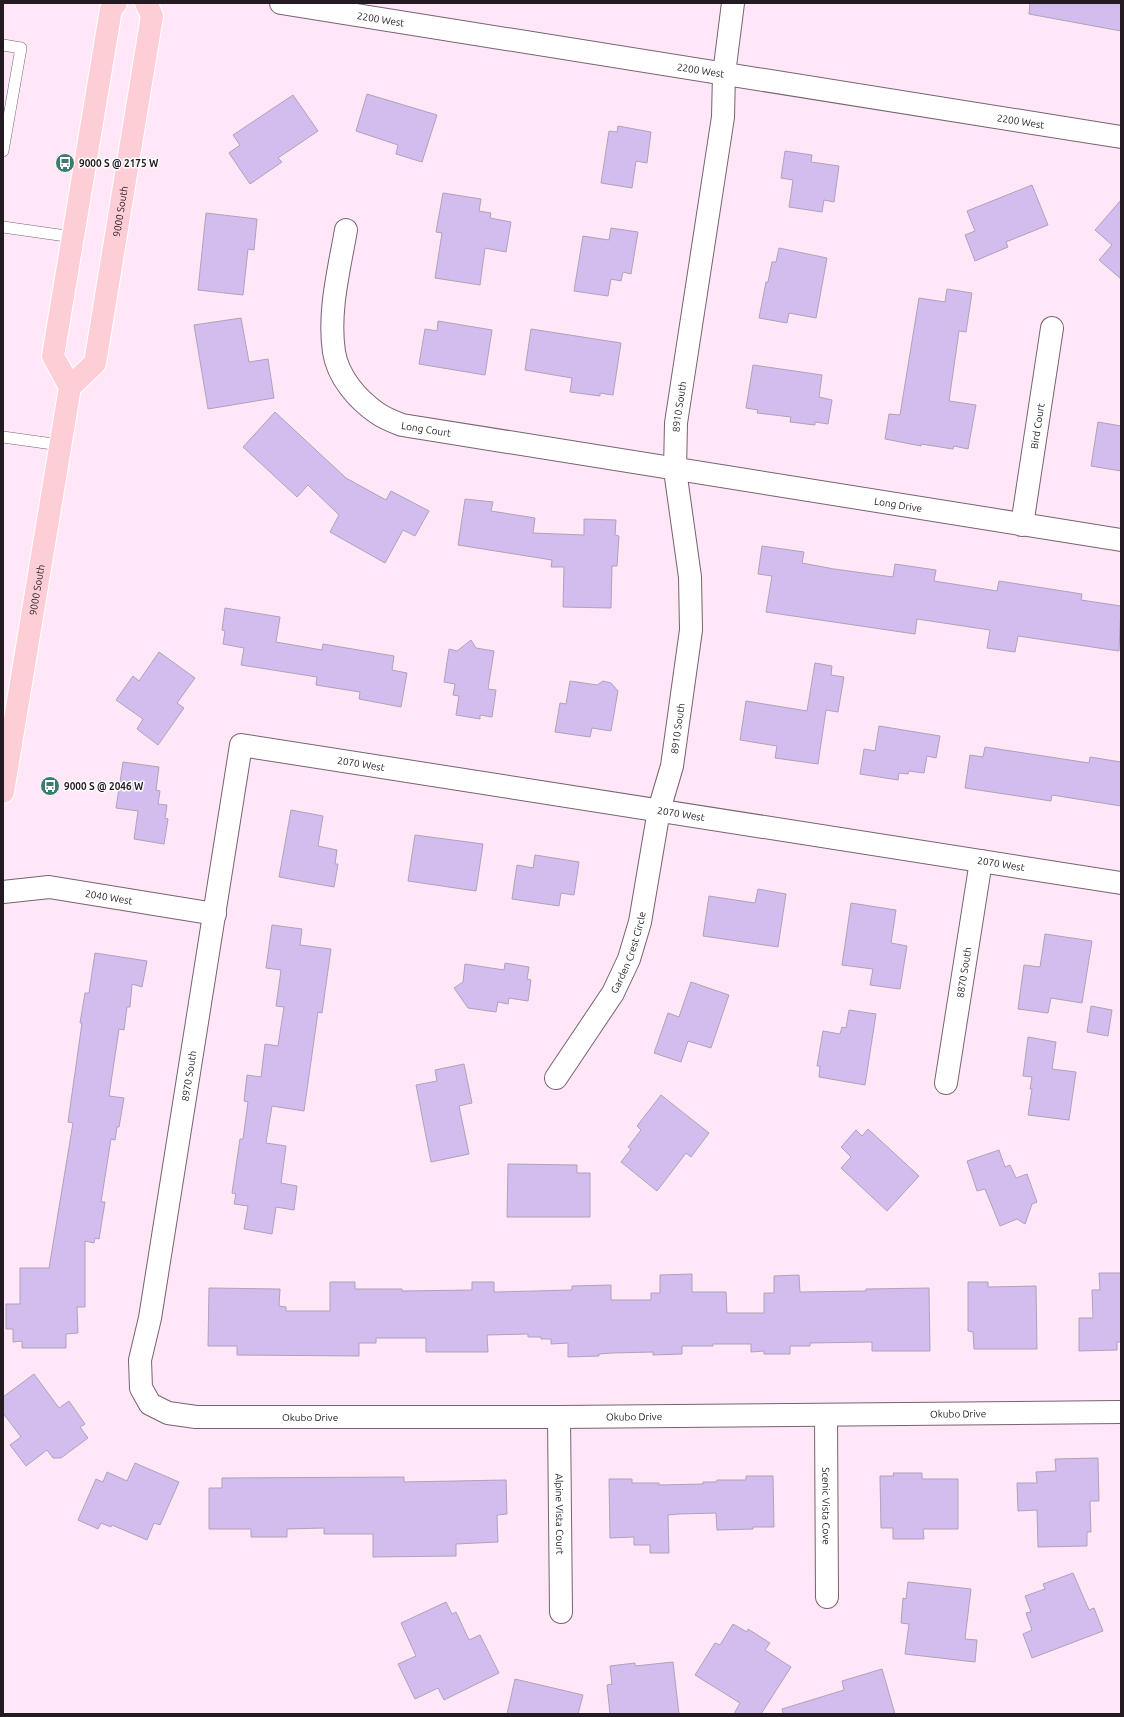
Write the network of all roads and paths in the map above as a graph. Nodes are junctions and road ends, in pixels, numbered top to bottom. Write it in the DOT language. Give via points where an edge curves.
graph roads {
  1 [pos="116,3"];
  2 [pos="146,3"];
  3 [pos="281,3"];
  4 [pos="733,3"];
  5 [pos="3,45"];
  6 [pos="724,74"];
  7 [pos="1121,137"];
  8 [pos="3,151"];
  9 [pos="3,227"];
  10 [pos="346,230"];
  11 [pos="73,237"];
  12 [pos="1052,328"];
  13 [pos="70,387"];
  14 [pos="3,437"];
  15 [pos="60,446"];
  16 [pos="675,470"];
  17 [pos="1022,525"];
  18 [pos="1121,540"];
  19 [pos="7,737"];
  20 [pos="241,745"];
  21 [pos="3,792"];
  22 [pos="659,810"];
  23 [pos="981,861"];
  24 [pos="1121,883"];
  25 [pos="3,892"];
  26 [pos="215,914"];
  27 [pos="556,1078"];
  28 [pos="946,1083"];
  29 [pos="150,1404"];
  30 [pos="1121,1412"];
  31 [pos="826,1415"];
  32 [pos="559,1416"];
  33 [pos="827,1597"];
  34 [pos="561,1612"];
  1 -- 11 [label="main road" via="111,9"];
  2 -- 13 [label="main road, 9000 South" via="152,16 95,363"];
  3 -- 6 [label="street, 2200 West"];
  4 -- 6 [label="street, 8910 South"];
  5 -- 8 [label="lane" via="20,48"];
  6 -- 7 [label="street, 2200 West"];
  6 -- 16 [label="street, 8910 South" via="723,117 676,423"];
  9 -- 11 [label="lane"];
  10 -- 16 [label="street, Long Court" via="333,323 334,353 345,382 378,414 402,426"];
  11 -- 13 [label="main road" via="53,356"];
  12 -- 17 [label="street, Bird Court"];
  13 -- 15 [label="main road, 9000 South"];
  14 -- 15 [label="lane"];
  15 -- 19 [label="main road, 9000 South"];
  16 -- 17 [label="street, Long Drive"];
  16 -- 22 [label="street, 8910 South" via="690,577 691,630 672,766"];
  17 -- 18 [label="street, Long Drive"];
  19 -- 21 [label="main road, 9000 South"];
  20 -- 22 [label="street, 2070 West"];
  20 -- 26 [label="street, 8970 South"];
  22 -- 23 [label="street, 2070 West"];
  22 -- 27 [label="street, Garden Crest Circle" via="640,922 629,959 613,993"];
  23 -- 24 [label="street, 2070 West"];
  23 -- 28 [label="street, 8870 South"];
  25 -- 26 [label="street, 2040 West" via="49,887"];
  26 -- 29 [label="street, 8970 South" via="150,1318 140,1360 141,1388"];
  29 -- 32 [label="street, Okubo Drive" via="168,1413 196,1417"];
  30 -- 31 [label="street, Okubo Drive"];
  31 -- 32 [label="street, Okubo Drive"];
  31 -- 33 [label="street, Scenic Vista Cove"];
  32 -- 34 [label="street, Alpine Vista Court"];
}
